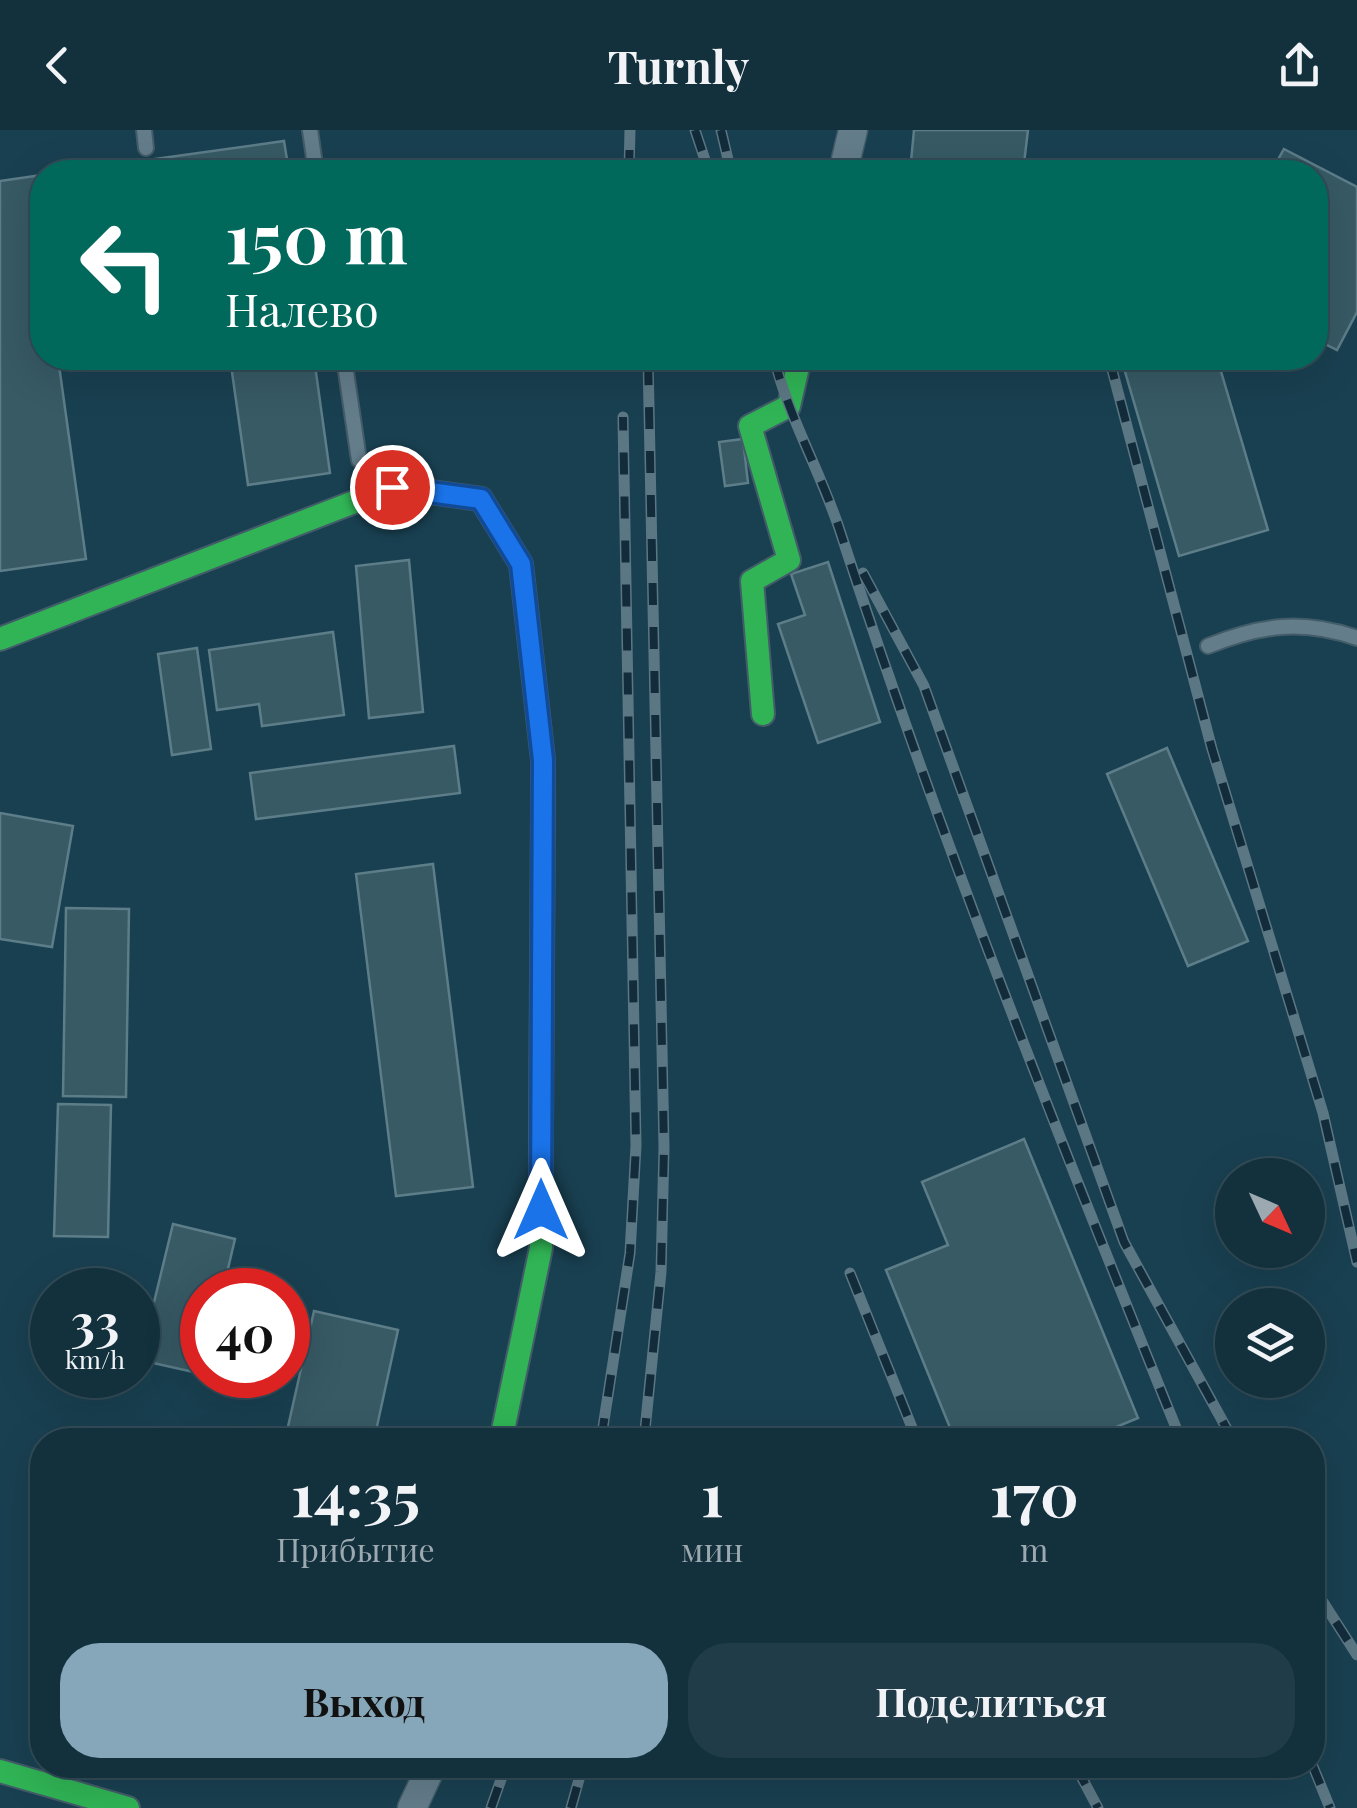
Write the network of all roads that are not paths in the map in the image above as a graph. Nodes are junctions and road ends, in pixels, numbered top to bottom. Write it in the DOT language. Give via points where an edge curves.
graph roads {
  1 [pos="144,130"];
  2 [pos="310,130"];
  3 [pos="853,130"];
  4 [pos="146,148"];
  5 [pos="314,160"];
  6 [pos="846,160"];
  7 [pos="346,370"];
  8 [pos="797,370"];
  9 [pos="360,460"];
  10 [pos="2,638"];
  11 [pos="1357,638"];
  12 [pos="1208,646"];
  13 [pos="0,661"];
  14 [pos="763,714"];
  15 [pos="504,1428"];
  16 [pos="0,1770"];
  17 [pos="426,1778"];
  18 [pos="128,1808"];
  19 [pos="412,1808"];
  1 -- 4 [label="lane"];
  2 -- 5 [label="lane"];
  3 -- 6 [label="street"];
  7 -- 9 [label="lane"];
  8 -- 14 [label="street" via="789,406 750,426 789,560 752,581"];
  10 -- 13 [label="lane"];
  10 -- 15 [label="street" via="392,487 481,499 521,564 543,760 541,1248"];
  11 -- 12 [label="lane" via="1285,623"];
  16 -- 18 [label="street"];
  17 -- 19 [label="street"];
}
